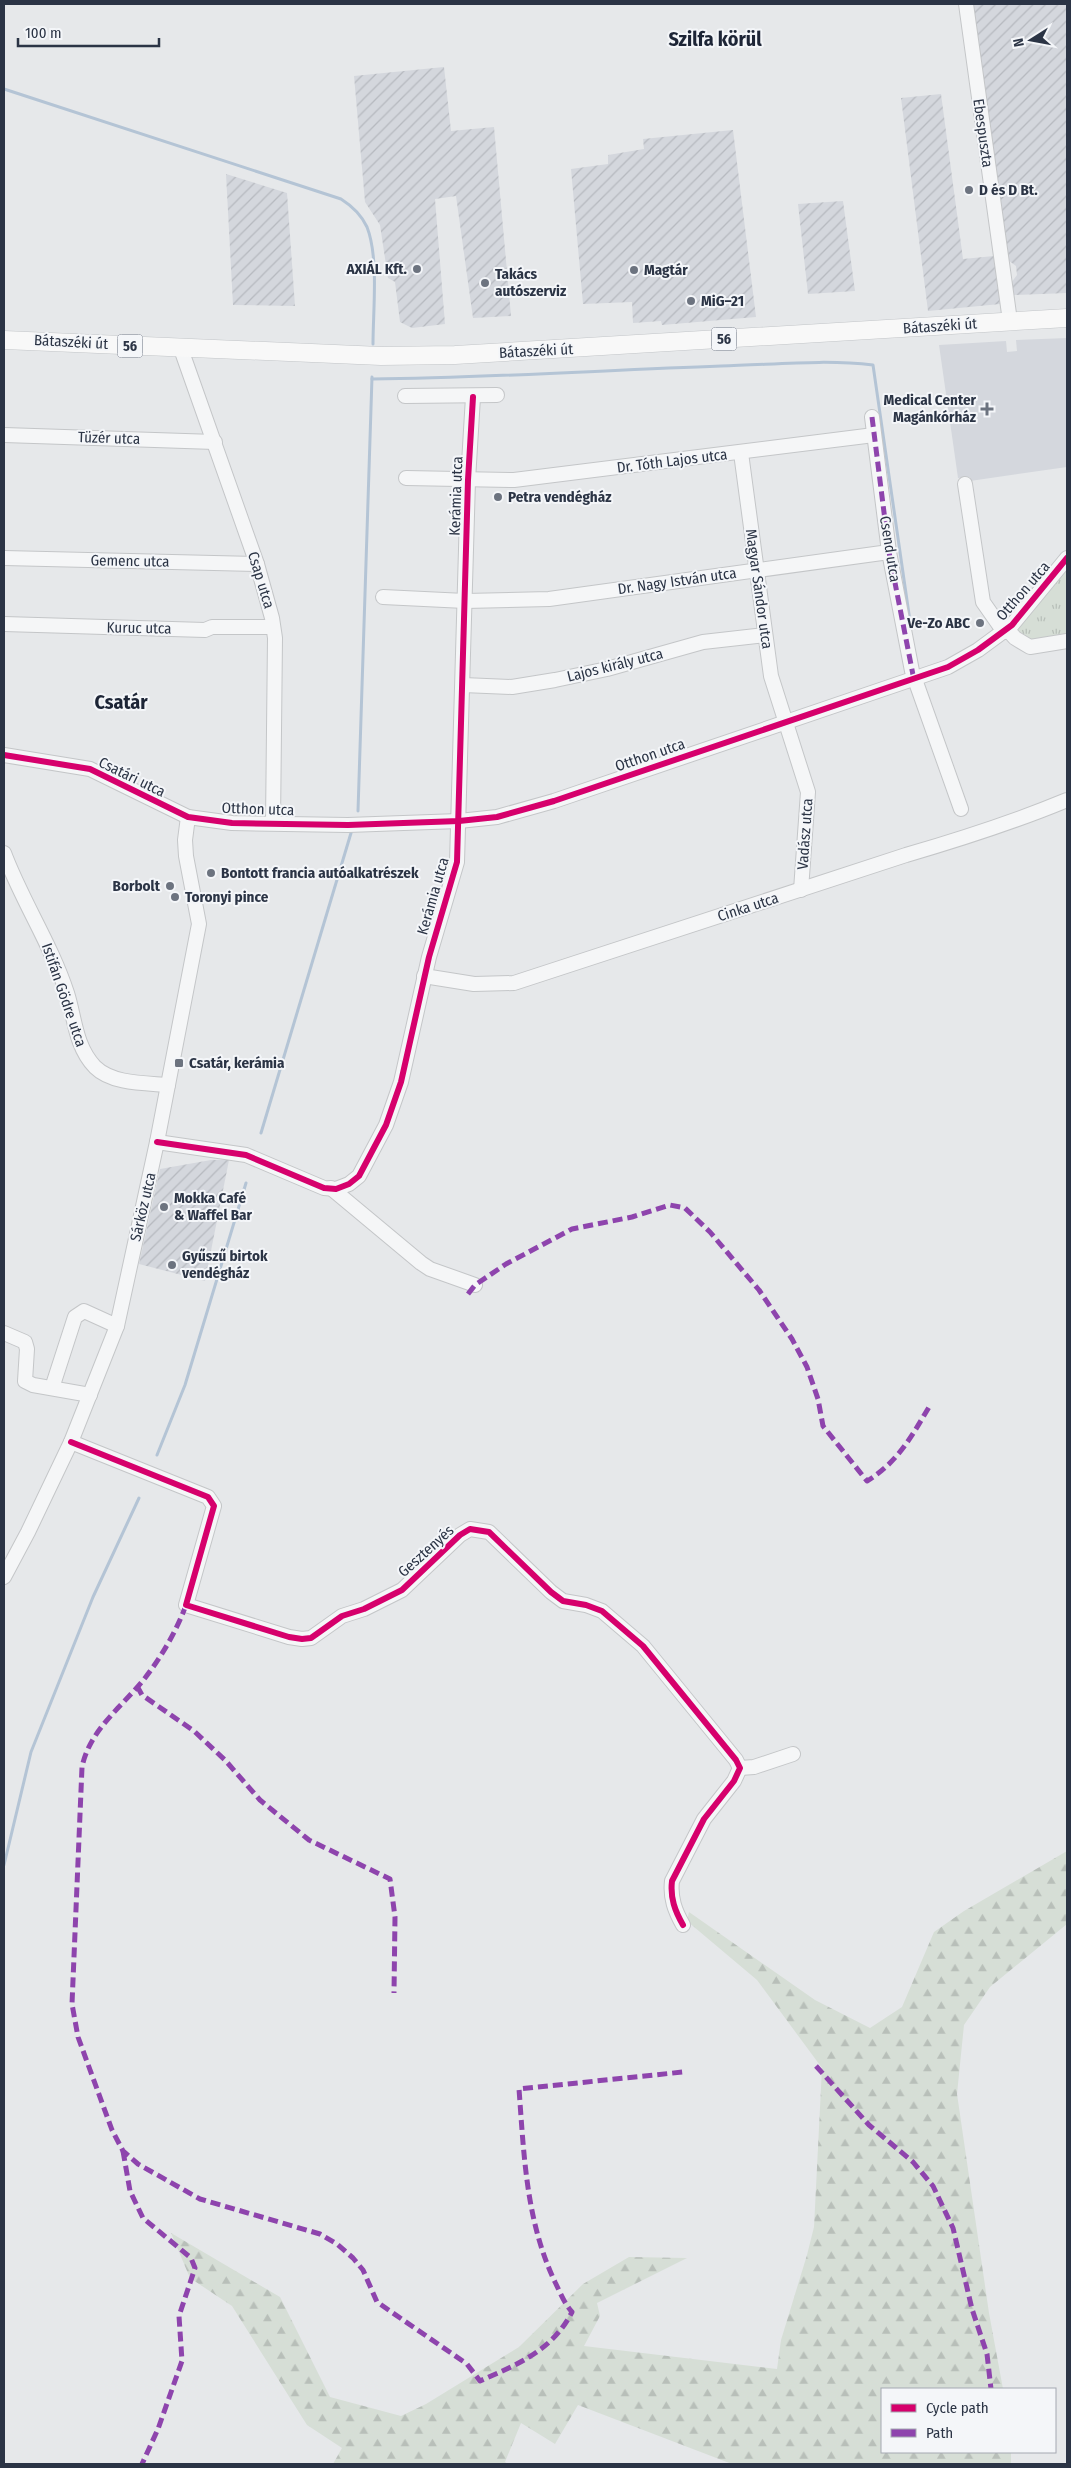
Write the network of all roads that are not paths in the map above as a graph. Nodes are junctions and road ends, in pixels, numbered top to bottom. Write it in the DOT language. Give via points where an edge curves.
graph roads {
  1 [pos="966,4"];
  2 [pos="1067,318"];
  3 [pos="1010,321"];
  4 [pos="4,340"];
  5 [pos="181,349"];
  6 [pos="498,395"];
  7 [pos="405,396"];
  8 [pos="473,397"];
  9 [pos="872,417"];
  10 [pos="4,435"];
  11 [pos="874,435"];
  12 [pos="215,442"];
  13 [pos="741,453"];
  14 [pos="406,478"];
  15 [pos="468,480"];
  16 [pos="965,484"];
  17 [pos="888,552"];
  18 [pos="4,558"];
  19 [pos="1067,558"];
  20 [pos="257,564"];
  21 [pos="756,571"];
  22 [pos="383,597"];
  23 [pos="465,601"];
  24 [pos="4,624"];
  25 [pos="273,627"];
  26 [pos="1005,631"];
  27 [pos="765,635"];
  28 [pos="1067,641"];
  29 [pos="914,680"];
  30 [pos="463,685"];
  31 [pos="785,723"];
  32 [pos="4,756"];
  33 [pos="1067,800"];
  34 [pos="961,809"];
  35 [pos="188,817"];
  36 [pos="459,821"];
  37 [pos="273,823"];
  38 [pos="4,853"];
  39 [pos="801,890"];
  40 [pos="424,976"];
  41 [pos="168,1085"];
  42 [pos="157,1142"];
  43 [pos="331,1188"];
  44 [pos="474,1285"];
  45 [pos="116,1326"];
  46 [pos="4,1333"];
  47 [pos="52,1388"];
  48 [pos="90,1395"];
  49 [pos="70,1442"];
  50 [pos="4,1577"];
  51 [pos="793,1754"];
  52 [pos="740,1768"];
  53 [pos="683,1925"];
  1 -- 3 [label="street, Ebespuszta"];
  2 -- 3 [label="main road, Bátaszéki út / 56"];
  3 -- 5 [label="main road, Bátaszéki út / 56" via="519,352 364,356"];
  4 -- 5 [label="main road, Bátaszéki út / 56"];
  5 -- 12 [label="street, Csap utca"];
  6 -- 8 [label="street"];
  7 -- 8 [label="street"];
  8 -- 15 [label="street, Kerámia utca"];
  9 -- 11 [label="street, Csend utca"];
  10 -- 12 [label="street, Tüzér utca"];
  11 -- 13 [label="street, Dr. Tóth Lajos utca"];
  11 -- 17 [label="street, Csend utca"];
  12 -- 20 [label="street, Csap utca"];
  13 -- 15 [label="street, Dr. Tóth Lajos utca" via="514,480"];
  13 -- 21 [label="street, Magyar Sándor utca"];
  14 -- 15 [label="street, Kerámia utca"];
  15 -- 23 [label="street, Kerámia utca"];
  16 -- 26 [label="street" via="983,602"];
  17 -- 21 [label="street, Dr. Nagy István utca"];
  17 -- 29 [label="street, Csend utca"];
  18 -- 20 [label="street, Gemenc utca"];
  19 -- 26 [label="street, Otthon utca"];
  20 -- 25 [label="street, Csap utca"];
  21 -- 23 [label="street, Dr. Nagy István utca" via="549,599"];
  21 -- 27 [label="street, Magyar Sándor utca"];
  22 -- 23 [label="street"];
  23 -- 30 [label="street, Kerámia utca"];
  24 -- 25 [label="street, Kuruc utca" via="206,630 212,627"];
  25 -- 37 [label="street, Csap utca"];
  26 -- 28 [label="street, Otthon utca" via="1030,647"];
  26 -- 29 [label="street, Otthon utca" via="962,660"];
  27 -- 30 [label="street, Lajos király utca" via="703,642 555,680 512,686"];
  27 -- 31 [label="street, Magyar Sándor utca" via="771,676"];
  29 -- 31 [label="street, Otthon utca"];
  29 -- 34 [label="street, Csend utca"];
  30 -- 36 [label="street, Kerámia utca"];
  31 -- 36 [label="street, Otthon utca" via="554,801 497,817"];
  31 -- 39 [label="street, Vadász utca" via="808,792"];
  32 -- 35 [label="street, Csatári utca" via="90,769"];
  33 -- 39 [label="street, Cinka utca" via="971,836"];
  35 -- 37 [label="street, Otthon utca" via="232,823"];
  35 -- 41 [label="street, Sárköz utca" via="186,856 199,924"];
  36 -- 37 [label="street, Otthon utca" via="348,825"];
  36 -- 40 [label="street, Kerámia utca" via="457,862"];
  38 -- 41 [label="street, Istifán Gödre utca" via="56,965 85,1054 96,1068 117,1079"];
  39 -- 40 [label="street, Cinka utca" via="514,983 474,984"];
  40 -- 43 [label="street, Kerámia utca" via="401,1082 386,1124 359,1176 349,1184"];
  41 -- 42 [label="street, Sárköz utca"];
  42 -- 43 [label="street" via="246,1155 303,1180"];
  42 -- 45 [label="street, Sárköz utca"];
  43 -- 44 [label="street" via="421,1263"];
  45 -- 47 [label="street" via="84,1311 79,1313"];
  45 -- 48 [label="street, Sárköz utca"];
  46 -- 47 [label="street" via="25,1342 25,1381"];
  47 -- 48 [label="street"];
  48 -- 49 [label="street, Sárköz utca"];
  49 -- 50 [label="street, Sárköz utca"];
  49 -- 52 [label="street, Gesztenyés" via="208,1497 214,1506 186,1604 289,1637 311,1638 342,1616 402,1590 460,1535 470,1530 489,1532 563,1601 602,1611 643,1646"];
  51 -- 52 [label="street" via="754,1767"];
  52 -- 53 [label="street" via="734,1781 704,1819 672,1881 674,1907"];
}
